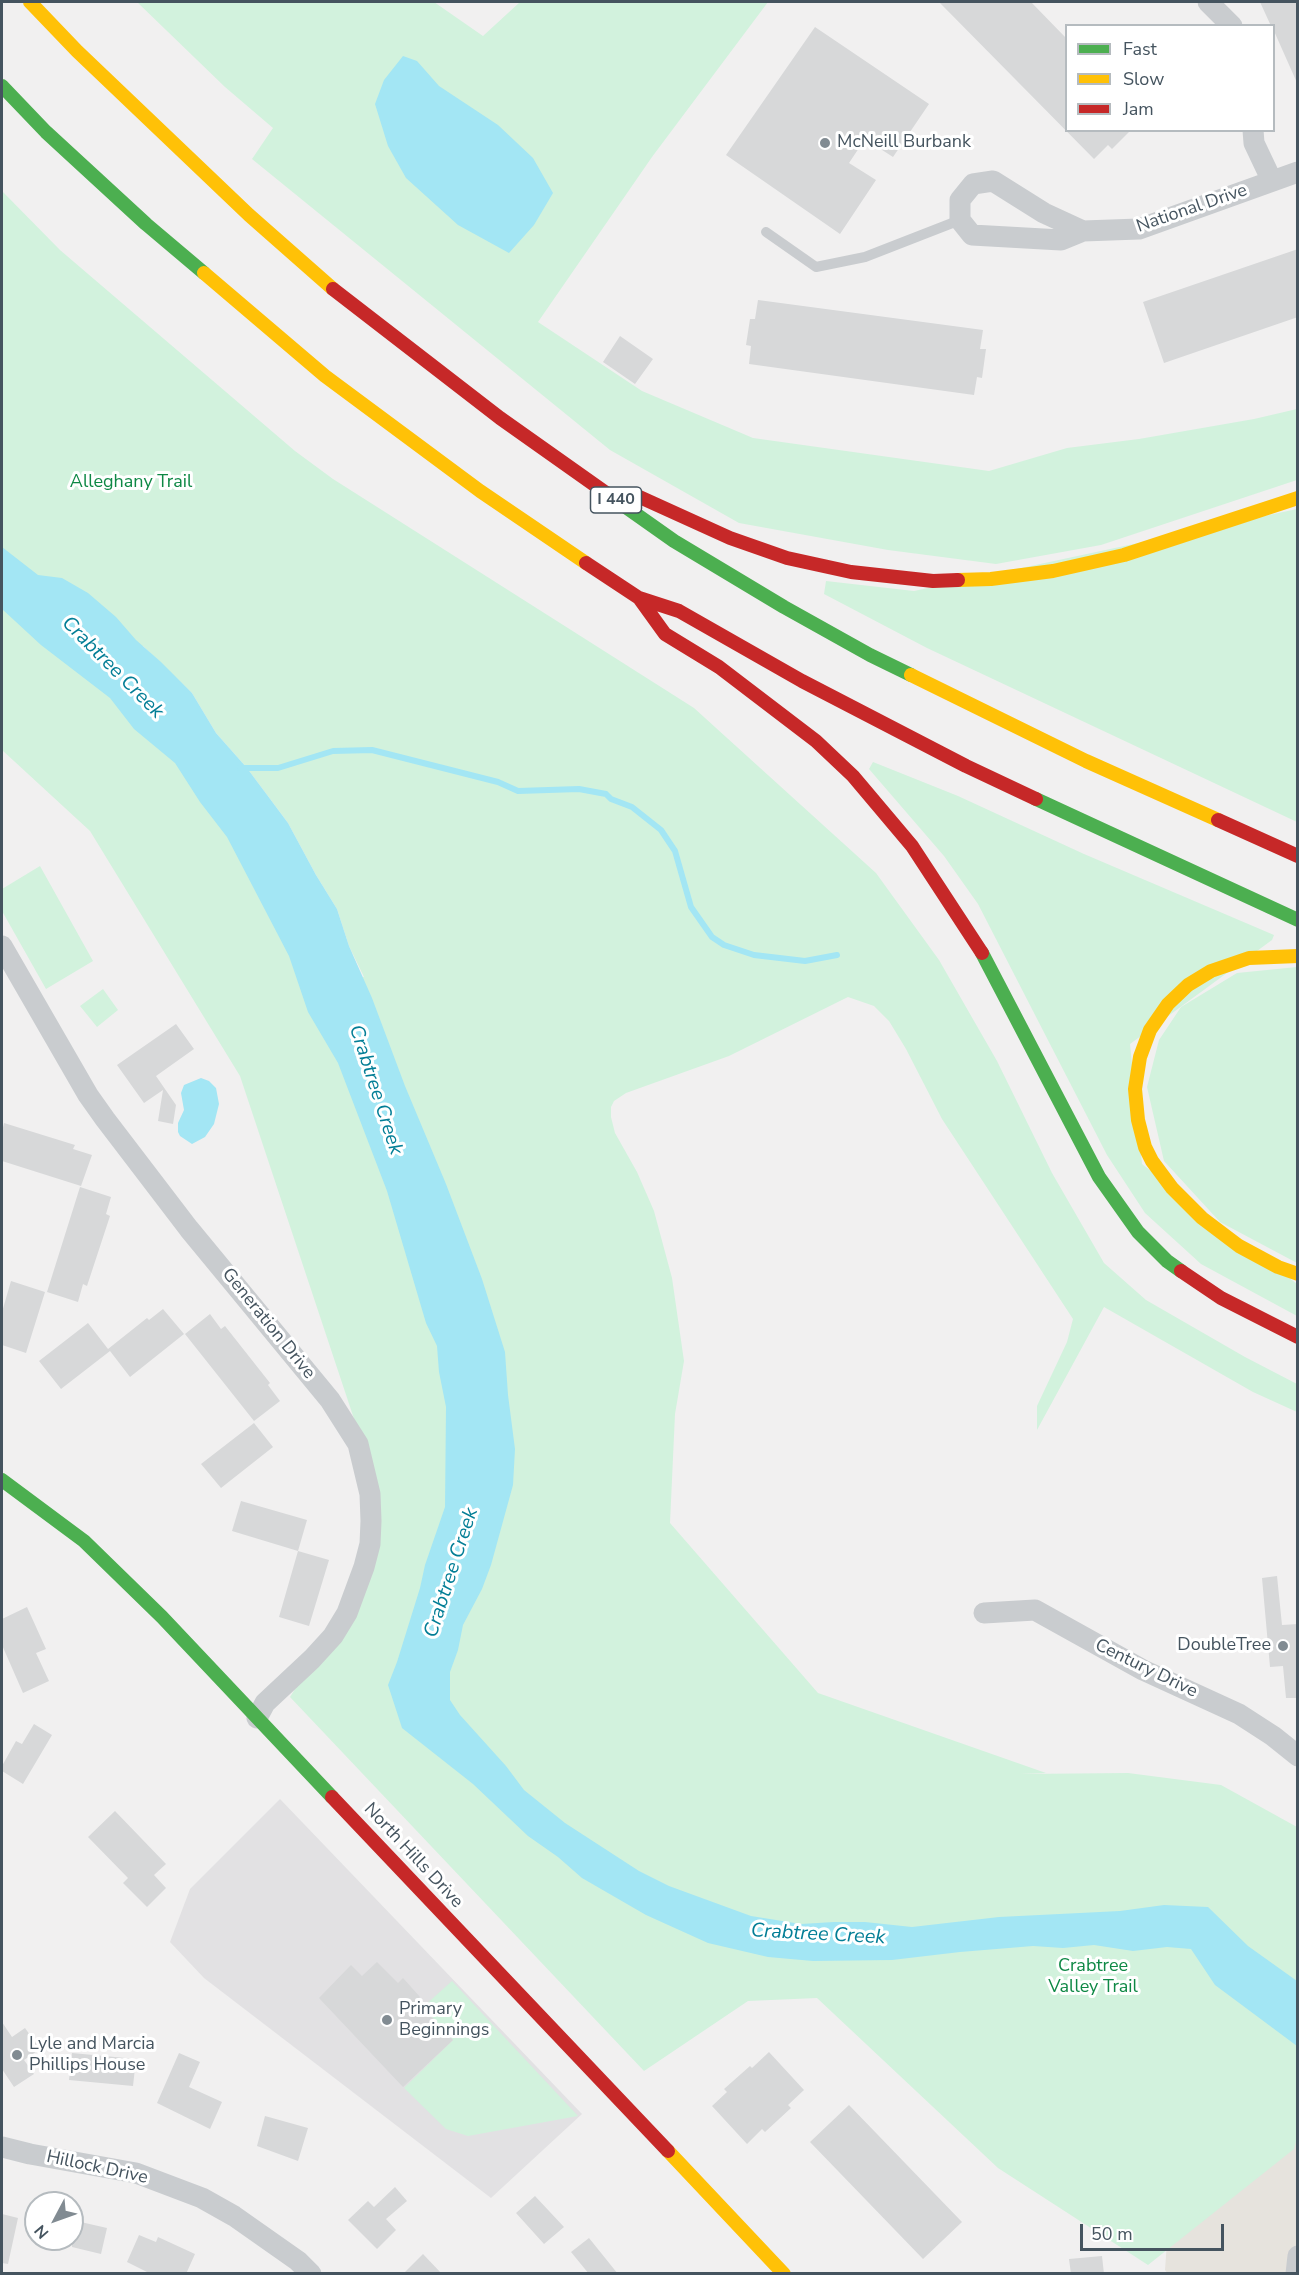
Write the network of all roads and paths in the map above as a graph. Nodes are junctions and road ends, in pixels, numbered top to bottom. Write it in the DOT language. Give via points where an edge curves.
graph roads {
  1 [pos="30,2"];
  2 [pos="1208,2"];
  3 [pos="1230,24"];
  4 [pos="2,86"];
  5 [pos="1253,132"];
  6 [pos="1298,172"];
  7 [pos="1272,181"];
  8 [pos="960,220"];
  9 [pos="1083,231"];
  10 [pos="766,232"];
  11 [pos="564,464"];
  12 [pos="1298,498"];
  13 [pos="639,598"];
  14 [pos="1298,856"];
  15 [pos="1298,920"];
  16 [pos="2,946"];
  17 [pos="1298,956"];
  18 [pos="1298,1274"];
  19 [pos="1298,1337"];
  20 [pos="2,1480"];
  21 [pos="984,1613"];
  22 [pos="257,1718"];
  23 [pos="1298,1756"];
  24 [pos="2,2147"];
  25 [pos="1298,2256"];
  26 [pos="311,2274"];
  27 [pos="784,2274"];
  28 [pos="1296,2274"];
  1 -- 11 [label="main road, I 440" via="249,215 328,285"];
  2 -- 3 [label="street"];
  4 -- 13 [label="main road" via="146,224 325,376 480,491"];
  5 -- 7 [label="street" via="1254,144"];
  6 -- 7 [label="street, National Drive"];
  7 -- 9 [label="street, National Drive" via="1139,230"];
  8 -- 9 [label="street, National Drive" via="972,235 1061,240"];
  8 -- 9 [label="street, National Drive" via="960,200 973,184 993,181 1044,213"];
  8 -- 10 [label="lane" via="865,257 816,267"];
  11 -- 12 [label="main road" via="730,538 787,558 851,572 933,581 1053,571 1114,557"];
  11 -- 14 [label="main road, I 440" via="674,541 870,655 1086,761"];
  13 -- 15 [label="main road" via="679,611 802,681 966,766"];
  13 -- 19 [label="main road" via="665,634 719,667 823,746 912,846 986,959 1099,1178 1138,1232 1191,1279"];
  16 -- 22 [label="street, Generation Drive" via="105,1119 189,1229 330,1400 358,1443 370,1503 370,1544 347,1614 333,1636 266,1703"];
  17 -- 18 [label="main road" via="1249,958 1211,971 1188,985 1168,1004 1150,1030 1140,1057 1135,1089 1145,1147 1172,1188 1202,1218 1239,1246"];
  20 -- 22 [label="main road, North Hills Drive" via="84,1542 162,1617"];
  21 -- 23 [label="street, Century Drive" via="1035,1610 1133,1665 1239,1714"];
  22 -- 27 [label="main road, North Hills Drive"];
  24 -- 26 [label="street, Hillock Drive" via="136,2174 202,2198 263,2236"];
  25 -- 28 [label="street"];
}
